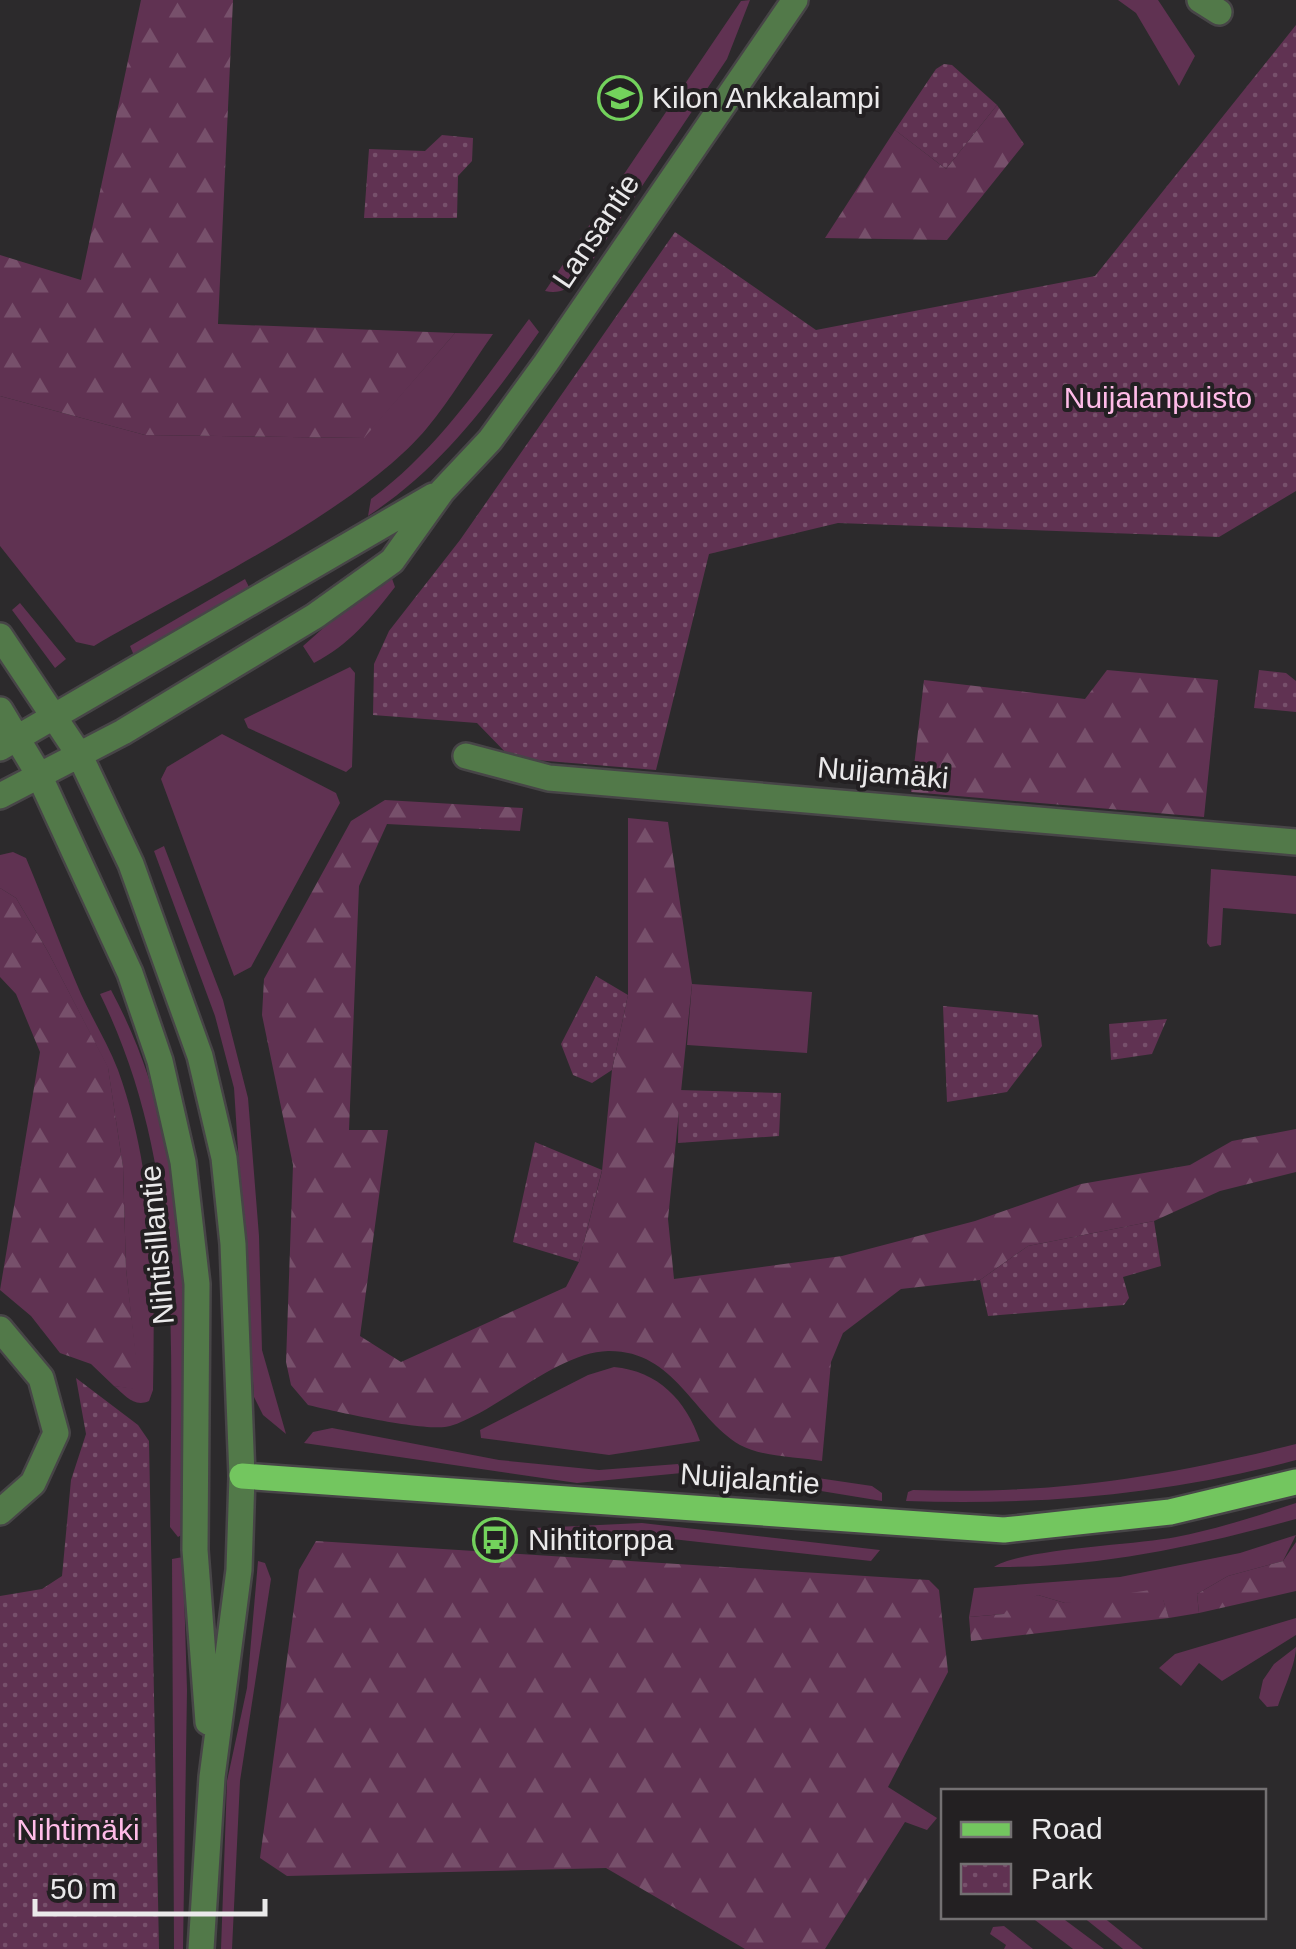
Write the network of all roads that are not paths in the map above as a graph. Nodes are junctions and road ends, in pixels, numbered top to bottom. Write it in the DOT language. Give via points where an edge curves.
graph roads {
  1 [pos="794,0"];
  2 [pos="442,491"];
  3 [pos="0,636"];
  4 [pos="0,710"];
  5 [pos="56,718"];
  6 [pos="10,743"];
  7 [pos="80,756"];
  8 [pos="466,756"];
  9 [pos="39,776"];
  10 [pos="0,796"];
  11 [pos="1296,842"];
  12 [pos="0,1329"];
  13 [pos="196,1473"];
  14 [pos="242,1476"];
  15 [pos="1296,1482"];
  16 [pos="0,1512"];
  17 [pos="212,1777"];
  18 [pos="201,1949"];
  1 -- 2 [label="street, Lansantie" via="546,363 490,440"];
  2 -- 5 [label="street, Lansantie"];
  2 -- 7 [label="street, Lansantie" via="377,572 316,616"];
  3 -- 5 [label="street, Nihtisillantie"];
  4 -- 6 [label="street, Nihtisillantie"];
  5 -- 6 [label="street, Lansantie"];
  5 -- 7 [label="street, Nihtisillantie"];
  6 -- 9 [label="street, Nihtisillantie"];
  7 -- 9 [label="street, Lansantie"];
  7 -- 14 [label="street, Nihtisillantie" via="161,940 214,1109 233,1244"];
  8 -- 11 [label="street, Nuijamäki" via="549,778"];
  9 -- 10 [label="street, Lansantie"];
  9 -- 13 [label="street, Nihtisillantie" via="130,973 180,1145 197,1284"];
  12 -- 16 [label="street" via="41,1378 56,1433 33,1483"];
  13 -- 14 [label="street, Nuijalantie"];
  13 -- 17 [label="street, Nihtisillantie"];
  14 -- 15 [label="main road, Nuijalantie" via="1004,1530 1170,1512"];
  14 -- 17 [label="street, Nihtisillantie" via="238,1570"];
  17 -- 18 [label="street, Nihtisillantie"];
}
